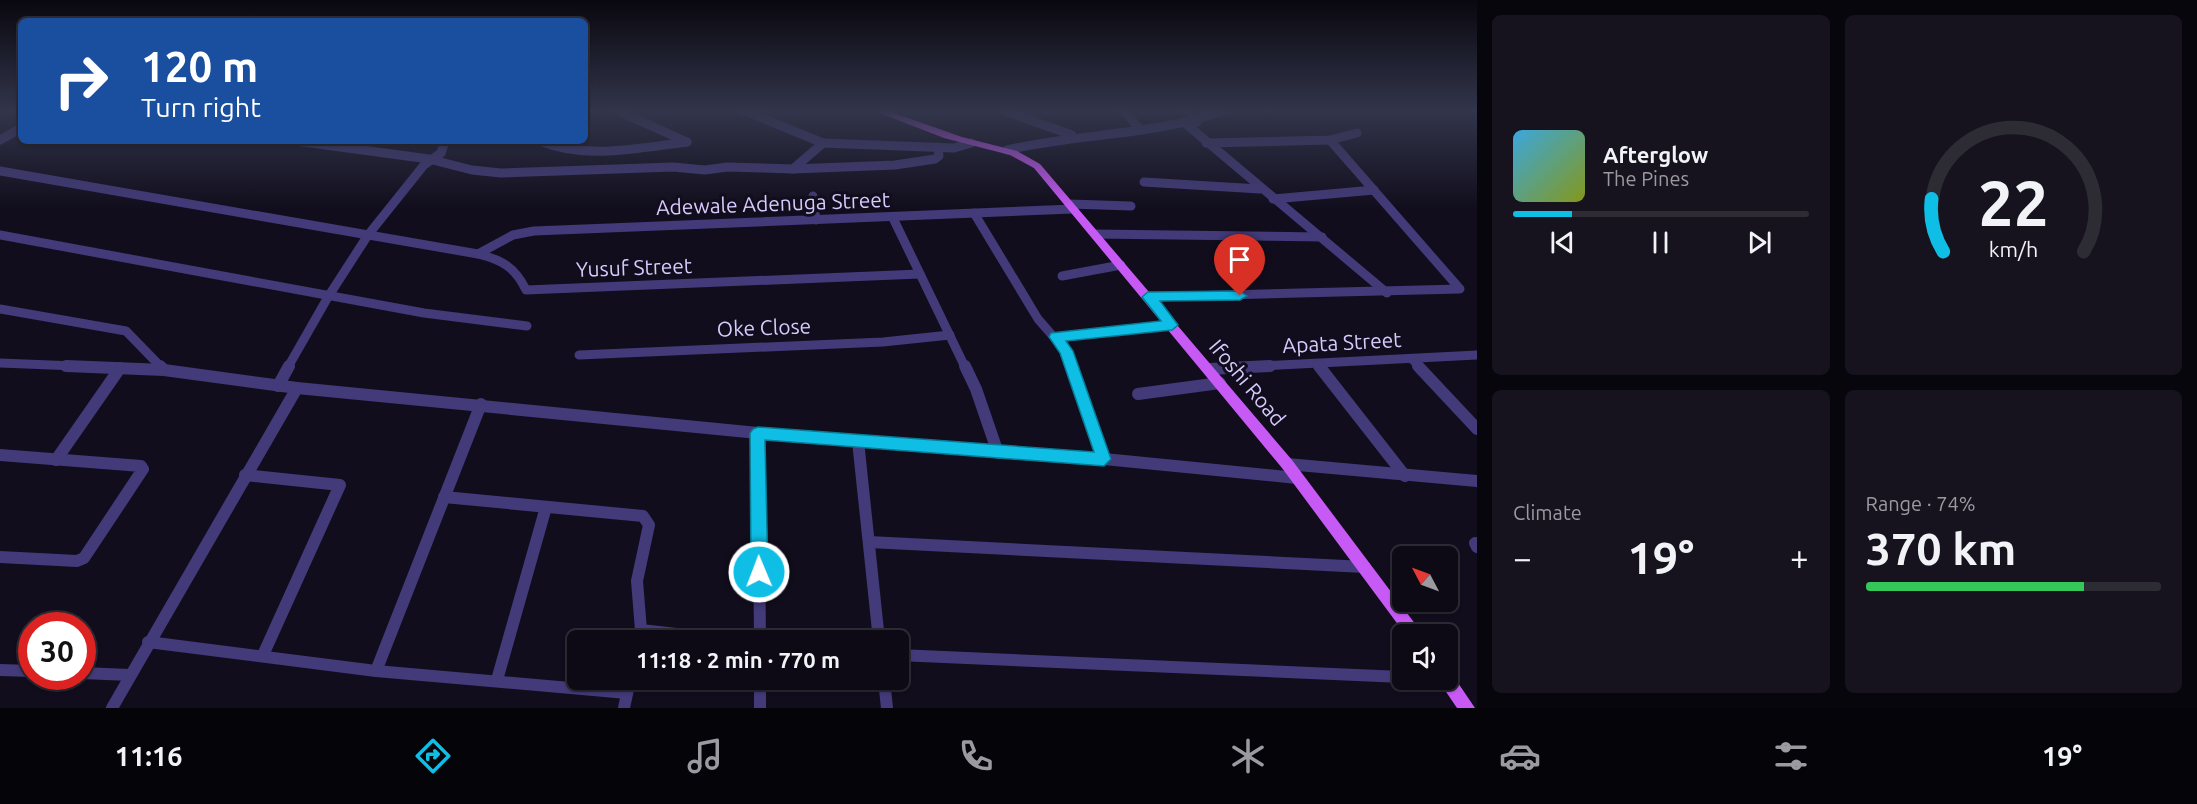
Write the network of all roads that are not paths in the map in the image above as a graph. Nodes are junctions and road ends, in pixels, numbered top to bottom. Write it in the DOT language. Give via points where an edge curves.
graph roads {
  1 [pos="676,143"];
  2 [pos="823,143"];
  3 [pos="824,143"];
  4 [pos="971,143"];
  5 [pos="1030,143"];
  6 [pos="1206,143"];
  7 [pos="1333,143"];
  8 [pos="318,144"];
  9 [pos="444,144"];
  10 [pos="545,144"];
  11 [pos="938,147"];
  12 [pos="1007,150"];
  13 [pos="429,159"];
  14 [pos="793,169"];
  15 [pos="0,171"];
  16 [pos="1144,182"];
  17 [pos="1260,189"];
  18 [pos="1374,190"];
  19 [pos="813,196"];
  20 [pos="1273,199"];
  21 [pos="1131,206"];
  22 [pos="1072,207"];
  23 [pos="974,213"];
  24 [pos="893,218"];
  25 [pos="816,220"];
  26 [pos="1095,234"];
  27 [pos="0,235"];
  28 [pos="368,235"];
  29 [pos="1323,237"];
  30 [pos="478,254"];
  31 [pos="1121,265"];
  32 [pos="920,274"];
  33 [pos="1062,276"];
  34 [pos="1387,293"];
  35 [pos="328,297"];
  36 [pos="1148,297"];
  37 [pos="0,309"];
  38 [pos="1172,325"];
  39 [pos="527,326"];
  40 [pos="950,335"];
  41 [pos="1056,337"];
  42 [pos="579,354"];
  43 [pos="1477,355"];
  44 [pos="1412,359"];
  45 [pos="0,363"];
  46 [pos="1318,364"];
  47 [pos="120,368"];
  48 [pos="1209,369"];
  49 [pos="164,370"];
  50 [pos="1220,383"];
  51 [pos="278,386"];
  52 [pos="297,388"];
  53 [pos="1138,394"];
  54 [pos="482,404"];
  55 [pos="1477,429"];
  56 [pos="758,433"];
  57 [pos="858,441"];
  58 [pos="998,453"];
  59 [pos="0,455"];
  60 [pos="1104,459"];
  61 [pos="56,460"];
  62 [pos="1287,464"];
  63 [pos="245,475"];
  64 [pos="1405,476"];
  65 [pos="1298,478"];
  66 [pos="1477,481"];
  67 [pos="444,496"];
  68 [pos="546,507"];
  69 [pos="869,542"];
  70 [pos="0,556"];
  71 [pos="1365,567"];
  72 [pos="1407,624"];
  73 [pos="639,630"];
  74 [pos="760,630"];
  75 [pos="878,630"];
  76 [pos="148,642"];
  77 [pos="263,655"];
  78 [pos="909,655"];
  79 [pos="376,671"];
  80 [pos="18,672"];
  81 [pos="2,673"];
  82 [pos="96,674"];
  83 [pos="130,675"];
  84 [pos="1392,677"];
  85 [pos="497,680"];
  86 [pos="567,683"];
  87 [pos="627,690"];
  88 [pos="760,690"];
  89 [pos="885,690"];
  90 [pos="1454,690"];
  91 [pos="112,708"];
  92 [pos="624,708"];
  93 [pos="760,708"];
  94 [pos="887,708"];
  95 [pos="1467,708"];
  1 -- 10 [label="street" via="591,151 554,149"];
  2 -- 14 [label="street"];
  3 -- 11 [label="street"];
  4 -- 11 [label="street"];
  4 -- 12 [label="main road, Ifoshi Road"];
  5 -- 12 [label="street"];
  6 -- 17 [label="street"];
  7 -- 18 [label="street"];
  8 -- 13 [label="street"];
  9 -- 13 [label="street" via="441,153"];
  11 -- 14 [label="street" via="939,156 925,161"];
  12 -- 22 [label="main road, Ifoshi Road" via="1032,161"];
  13 -- 14 [label="street" via="472,171 501,173 674,167"];
  13 -- 28 [label="street"];
  15 -- 28 [label="street, Yusuf Street"];
  16 -- 17 [label="street"];
  17 -- 20 [label="street"];
  18 -- 20 [label="street"];
  18 -- 34 [label="street" via="1460,290"];
  19 -- 25 [label="street"];
  20 -- 29 [label="street"];
  21 -- 22 [label="street, Adewale Adenuga Street"];
  22 -- 23 [label="street, Adewale Adenuga Street"];
  22 -- 26 [label="main road, Ifoshi Road"];
  23 -- 24 [label="street, Adewale Adenuga Street"];
  23 -- 41 [label="street" via="1038,319"];
  24 -- 25 [label="street, Adewale Adenuga Street"];
  24 -- 32 [label="street"];
  25 -- 30 [label="street, Adewale Adenuga Street" via="534,231 513,235"];
  26 -- 29 [label="street"];
  26 -- 31 [label="main road, Ifoshi Road"];
  27 -- 35 [label="street"];
  28 -- 30 [label="street, Yusuf Street"];
  28 -- 35 [label="street"];
  29 -- 34 [label="street"];
  30 -- 32 [label="street, Yusuf Street" via="507,261 518,272 526,290"];
  31 -- 33 [label="street"];
  31 -- 36 [label="main road, Ifoshi Road"];
  32 -- 40 [label="street"];
  34 -- 36 [label="street"];
  35 -- 39 [label="street"];
  35 -- 51 [label="street"];
  36 -- 38 [label="main road, Ifoshi Road"];
  37 -- 49 [label="street" via="126,331"];
  38 -- 41 [label="street"];
  38 -- 48 [label="main road, Ifoshi Road"];
  40 -- 42 [label="street, Oke Close" via="883,342"];
  40 -- 58 [label="street" via="976,389"];
  41 -- 60 [label="street" via="1066,351"];
  43 -- 44 [label="street, Apata Street"];
  44 -- 46 [label="street, Apata Street"];
  44 -- 55 [label="street"];
  45 -- 47 [label="street"];
  46 -- 48 [label="street, Apata Street"];
  46 -- 64 [label="street"];
  47 -- 49 [label="street"];
  47 -- 61 [label="street"];
  48 -- 50 [label="main road, Ifoshi Road"];
  49 -- 51 [label="street"];
  50 -- 53 [label="street"];
  50 -- 62 [label="main road, Ifoshi Road"];
  51 -- 52 [label="street"];
  52 -- 54 [label="street"];
  52 -- 63 [label="street"];
  54 -- 56 [label="street"];
  54 -- 67 [label="street"];
  56 -- 57 [label="street"];
  56 -- 74 [label="street"];
  57 -- 58 [label="street"];
  57 -- 69 [label="street"];
  58 -- 60 [label="street"];
  59 -- 61 [label="street"];
  60 -- 65 [label="street"];
  61 -- 70 [label="street" via="144,469 84,558 76,561"];
  62 -- 64 [label="street"];
  62 -- 65 [label="main road, Ifoshi Road"];
  63 -- 76 [label="street"];
  63 -- 77 [label="street" via="340,485"];
  64 -- 66 [label="street"];
  65 -- 71 [label="main road, Ifoshi Road"];
  67 -- 68 [label="street"];
  67 -- 79 [label="street"];
  68 -- 73 [label="street" via="647,519 637,581"];
  68 -- 85 [label="street"];
  69 -- 71 [label="street"];
  69 -- 75 [label="street"];
  71 -- 72 [label="main road, Ifoshi Road"];
  76 -- 77 [label="street"];
  76 -- 83 [label="street"];
  77 -- 79 [label="street"];
  78 -- 84 [label="street"];
  79 -- 85 [label="street"];
  80 -- 81 [label="street"];
  82 -- 83 [label="street"];
  83 -- 91 [label="street"];
  85 -- 86 [label="street"];
  87 -- 92 [label="street"];
  88 -- 93 [label="street"];
  89 -- 94 [label="street"];
  90 -- 95 [label="main road"];
}
